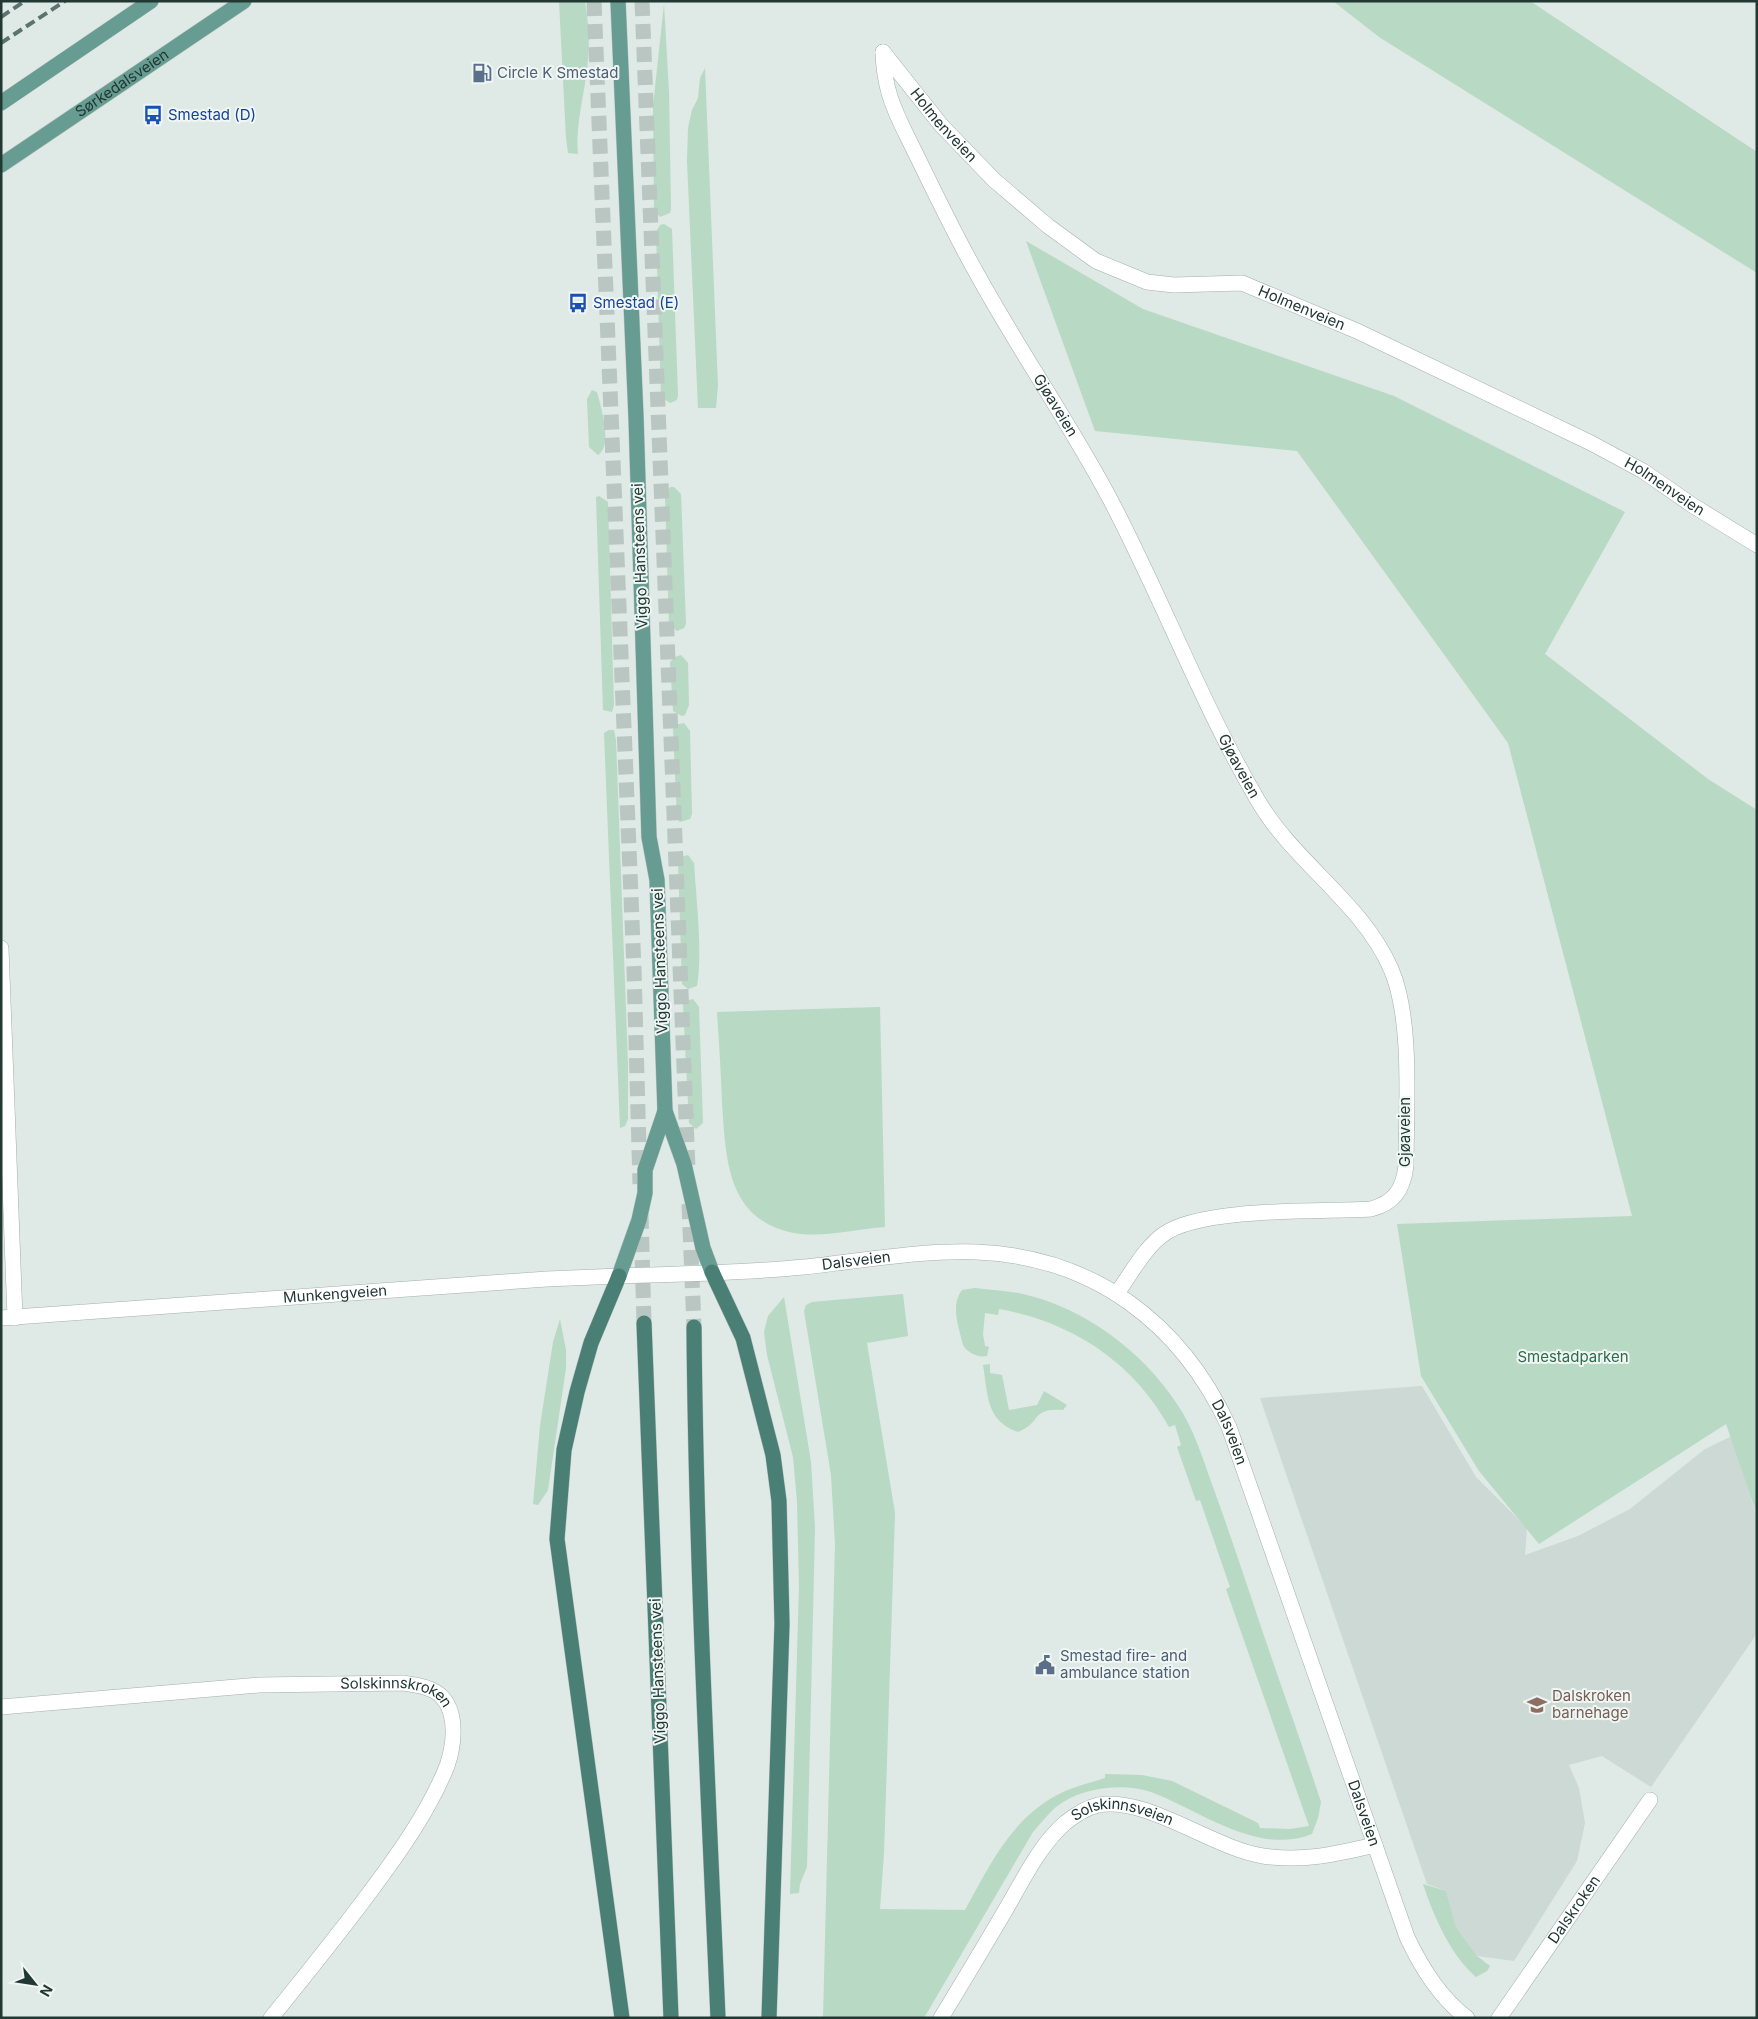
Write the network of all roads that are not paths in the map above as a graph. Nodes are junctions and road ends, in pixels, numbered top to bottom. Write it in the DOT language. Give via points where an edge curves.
graph roads {
  1 [pos="151,1"];
  2 [pos="244,1"];
  3 [pos="618,1"];
  4 [pos="883,52"];
  5 [pos="1,103"];
  6 [pos="1,165"];
  7 [pos="1757,545"];
  8 [pos="1,948"];
  9 [pos="665,1111"];
  10 [pos="712,1272"];
  11 [pos="669,1274"];
  12 [pos="619,1276"];
  13 [pos="1116,1293"];
  14 [pos="8,1318"];
  15 [pos="644,1324"];
  16 [pos="694,1328"];
  17 [pos="1,1706"];
  18 [pos="1650,1800"];
  19 [pos="1375,1845"];
  20 [pos="271,2018"];
  21 [pos="622,2018"];
  22 [pos="671,2018"];
  23 [pos="718,2018"];
  24 [pos="768,2018"];
  25 [pos="941,2018"];
  26 [pos="1467,2018"];
  27 [pos="1499,2018"];
  1 -- 5 [label="main road"];
  2 -- 6 [label="main road, Sørkedalsveien"];
  3 -- 9 [label="main road, Viggo Hansteens vei" via="636,416 649,837 657,880"];
  4 -- 7 [label="street, Holmenveien" via="941,125 994,180 1096,261 1147,282 1174,285 1242,283 1357,331 1591,443 1643,471"];
  4 -- 13 [label="street, Gjøaveien" via="884,78 896,114 976,272 1118,514 1241,771 1278,830 1360,920 1380,947 1392,971 1399,997 1404,1027 1406,1166 1405,1179 1395,1198 1371,1209 1220,1216 1180,1226 1164,1234 1150,1248"];
  8 -- 14 [label="street"];
  9 -- 10 [label="main road, Viggo Hansteens vei" via="684,1164 702,1248"];
  9 -- 12 [label="main road, Viggo Hansteens vei" via="645,1170 640,1220"];
  10 -- 11 [label="street, Dalsveien"];
  10 -- 13 [label="street, Dalsveien" via="976,1252 1050,1264"];
  10 -- 24 [label="highway" via="743,1338 773,1455 779,1501 782,1624"];
  11 -- 12 [label="street, Munkengveien"];
  12 -- 14 [label="street, Munkengveien"];
  12 -- 21 [label="highway" via="591,1343 577,1392 564,1450 556,1539"];
  13 -- 19 [label="street, Dalsveien" via="1166,1333 1215,1397 1243,1462"];
  15 -- 22 [label="highway, Viggo Hansteens vei"];
  16 -- 23 [label="highway" via="700,1607"];
  17 -- 20 [label="street, Solskinnskroken" via="260,1685 404,1683 419,1685 442,1696 453,1725 447,1764 436,1789 390,1865"];
  18 -- 27 [label="street, Dalskroken"];
  19 -- 25 [label="street, Solskinnsveien" via="1293,1860 1240,1851 1135,1808 1098,1805 1080,1812 1058,1830 1028,1870"];
  19 -- 26 [label="street, Dalsveien" via="1406,1937 1418,1960 1444,1997"];
}
